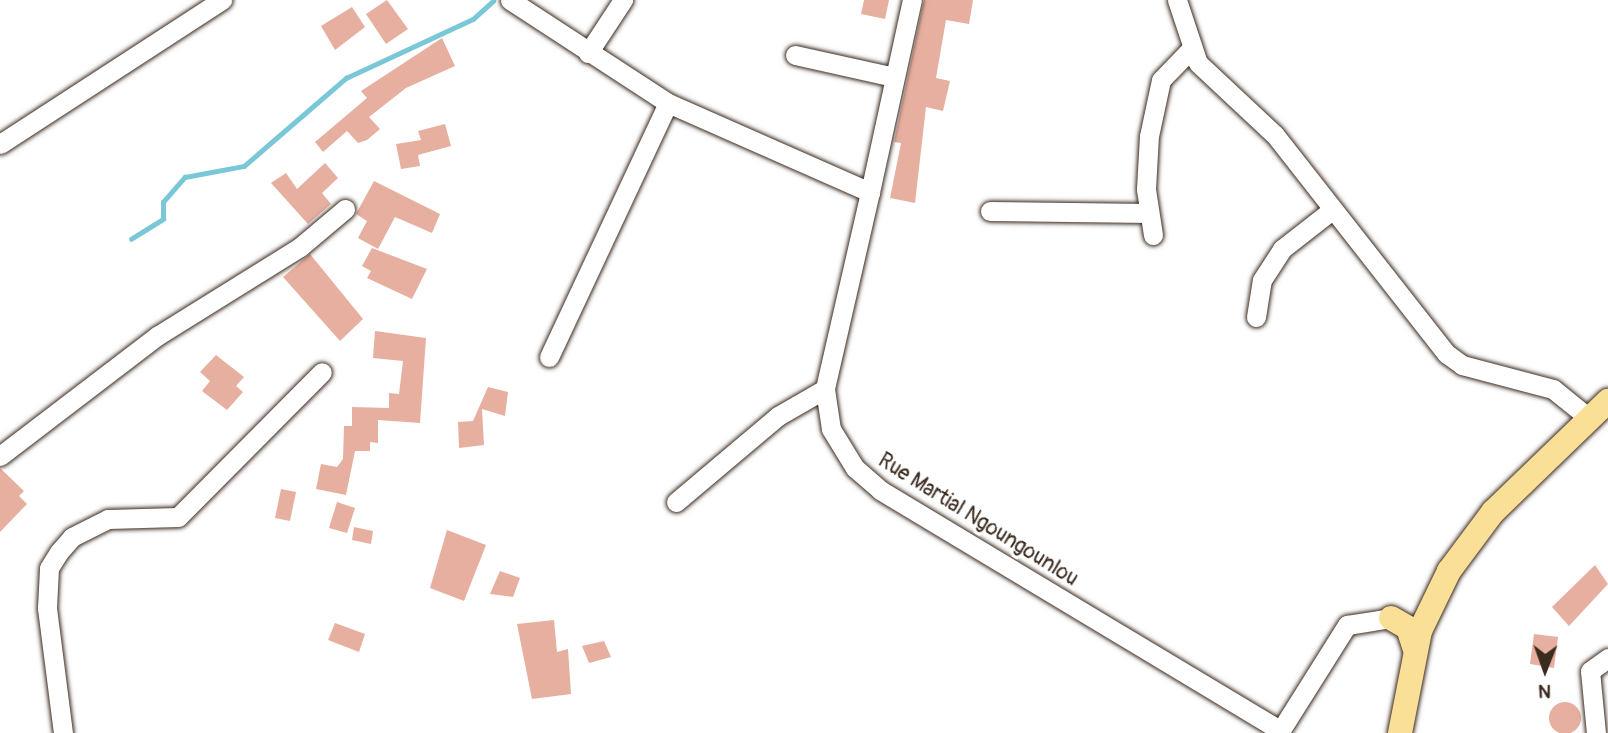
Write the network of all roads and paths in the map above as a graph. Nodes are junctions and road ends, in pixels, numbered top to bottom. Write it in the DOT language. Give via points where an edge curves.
graph roads {
  1 [pos="222,0"];
  2 [pos="510,0"];
  3 [pos="623,0"];
  4 [pos="912,0"];
  5 [pos="1177,0"];
  6 [pos="1190,50"];
  7 [pos="589,53"];
  8 [pos="795,55"];
  9 [pos="894,78"];
  10 [pos="668,103"];
  11 [pos="0,144"];
  12 [pos="870,192"];
  13 [pos="345,209"];
  14 [pos="1332,210"];
  15 [pos="990,211"];
  16 [pos="1149,213"];
  17 [pos="1153,235"];
  18 [pos="1256,317"];
  19 [pos="549,357"];
  20 [pos="322,372"];
  21 [pos="825,389"];
  22 [pos="1608,401"];
  23 [pos="1590,419"];
  24 [pos="0,456"];
  25 [pos="676,502"];
  26 [pos="1430,607"];
  27 [pos="1391,618"];
  28 [pos="1415,650"];
  29 [pos="1608,658"];
  30 [pos="1279,731"];
  31 [pos="62,733"];
  32 [pos="1400,733"];
  33 [pos="1596,733"];
  1 -- 11 [label="street"];
  2 -- 7 [label="street"];
  3 -- 7 [label="street"];
  4 -- 9 [label="street, Rue Martial Ngoungounlou"];
  5 -- 6 [label="street"];
  6 -- 14 [label="street" via="1205,72 1253,110"];
  6 -- 16 [label="street" via="1161,80 1146,166"];
  7 -- 10 [label="street"];
  8 -- 9 [label="street"];
  9 -- 12 [label="street, Rue Martial Ngoungounlou"];
  10 -- 12 [label="street"];
  10 -- 19 [label="street"];
  12 -- 21 [label="street, Rue Martial Ngoungounlou"];
  13 -- 24 [label="street" via="300,247 157,336"];
  14 -- 18 [label="street" via="1282,249 1262,281"];
  14 -- 23 [label="street" via="1447,354 1462,365 1553,389"];
  15 -- 16 [label="street"];
  16 -- 17 [label="street"];
  20 -- 31 [label="street" via="178,517 108,519 72,537 59,552 49,568 47,608"];
  21 -- 25 [label="street" via="778,416"];
  21 -- 30 [label="street, Rue Martial Ngoungounlou" via="840,446 880,490"];
  22 -- 23 [label="main road"];
  23 -- 26 [label="main road" via="1470,539"];
  26 -- 27 [label="main road"];
  26 -- 28 [label="main road"];
  27 -- 28 [label="main road" via="1408,628"];
  27 -- 30 [label="street" via="1347,625"];
  28 -- 32 [label="main road"];
  29 -- 33 [label="street" via="1590,671"];
}
